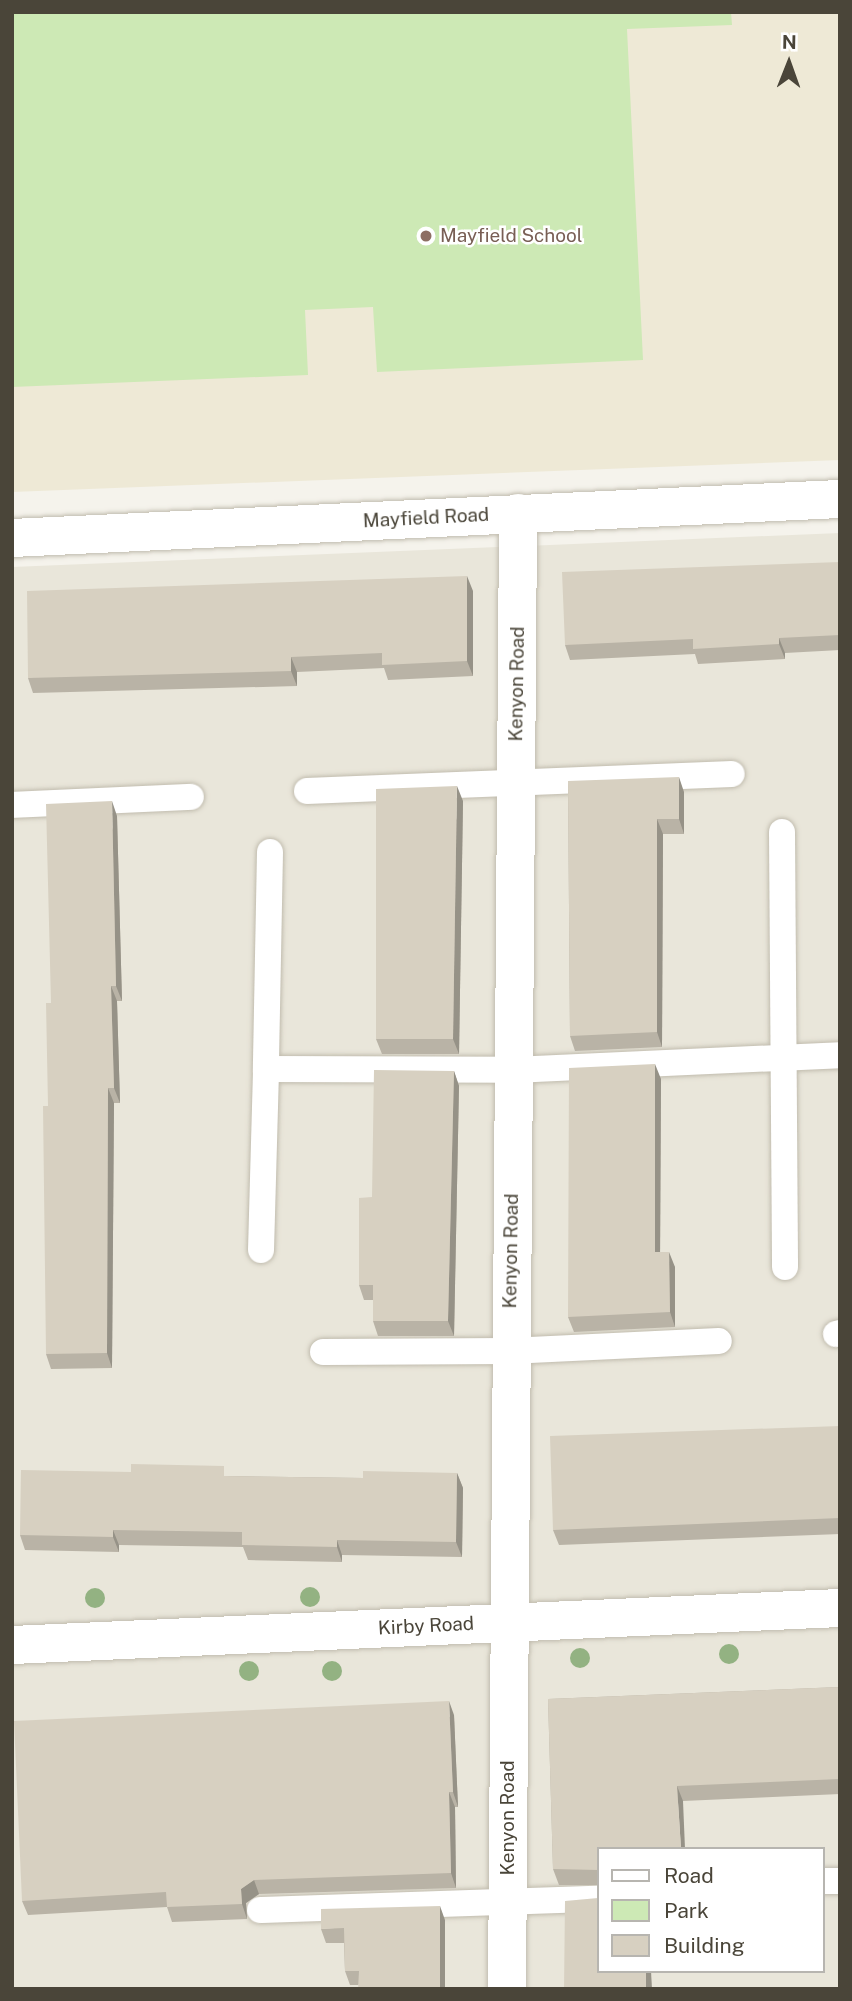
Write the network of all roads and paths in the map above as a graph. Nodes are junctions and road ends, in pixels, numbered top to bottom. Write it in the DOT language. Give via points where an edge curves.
graph roads {
  1 [pos="840,499"];
  2 [pos="518,513"];
  3 [pos="12,538"];
  4 [pos="732,774"];
  5 [pos="516,784"];
  6 [pos="307,791"];
  7 [pos="191,797"];
  8 [pos="12,805"];
  9 [pos="782,832"];
  10 [pos="270,852"];
  11 [pos="840,1055"];
  12 [pos="783,1059"];
  13 [pos="266,1069"];
  14 [pos="513,1070"];
  15 [pos="261,1250"];
  16 [pos="785,1267"];
  17 [pos="719,1341"];
  18 [pos="509,1351"];
  19 [pos="323,1352"];
  20 [pos="840,1608"];
  21 [pos="509,1623"];
  22 [pos="12,1645"];
  23 [pos="596,1899"];
  24 [pos="508,1904"];
  25 [pos="260,1910"];
  26 [pos="507,1989"];
  1 -- 2 [label="street, Mayfield Road"];
  2 -- 3 [label="street, Mayfield Road"];
  2 -- 5 [label="street, Kenyon Road"];
  4 -- 5 [label="lane"];
  5 -- 6 [label="lane"];
  5 -- 14 [label="street, Kenyon Road"];
  7 -- 8 [label="lane"];
  9 -- 12 [label="lane"];
  10 -- 13 [label="lane"];
  11 -- 12 [label="lane"];
  12 -- 14 [label="lane"];
  12 -- 16 [label="lane"];
  13 -- 14 [label="lane"];
  13 -- 15 [label="lane"];
  14 -- 18 [label="street, Kenyon Road"];
  17 -- 18 [label="lane"];
  18 -- 19 [label="lane"];
  18 -- 21 [label="street, Kenyon Road"];
  20 -- 21 [label="street, Kirby Road"];
  21 -- 22 [label="street, Kirby Road"];
  21 -- 24 [label="street, Kenyon Road"];
  23 -- 24 [label="lane"];
  24 -- 25 [label="lane"];
  24 -- 26 [label="street, Kenyon Road"];
}
